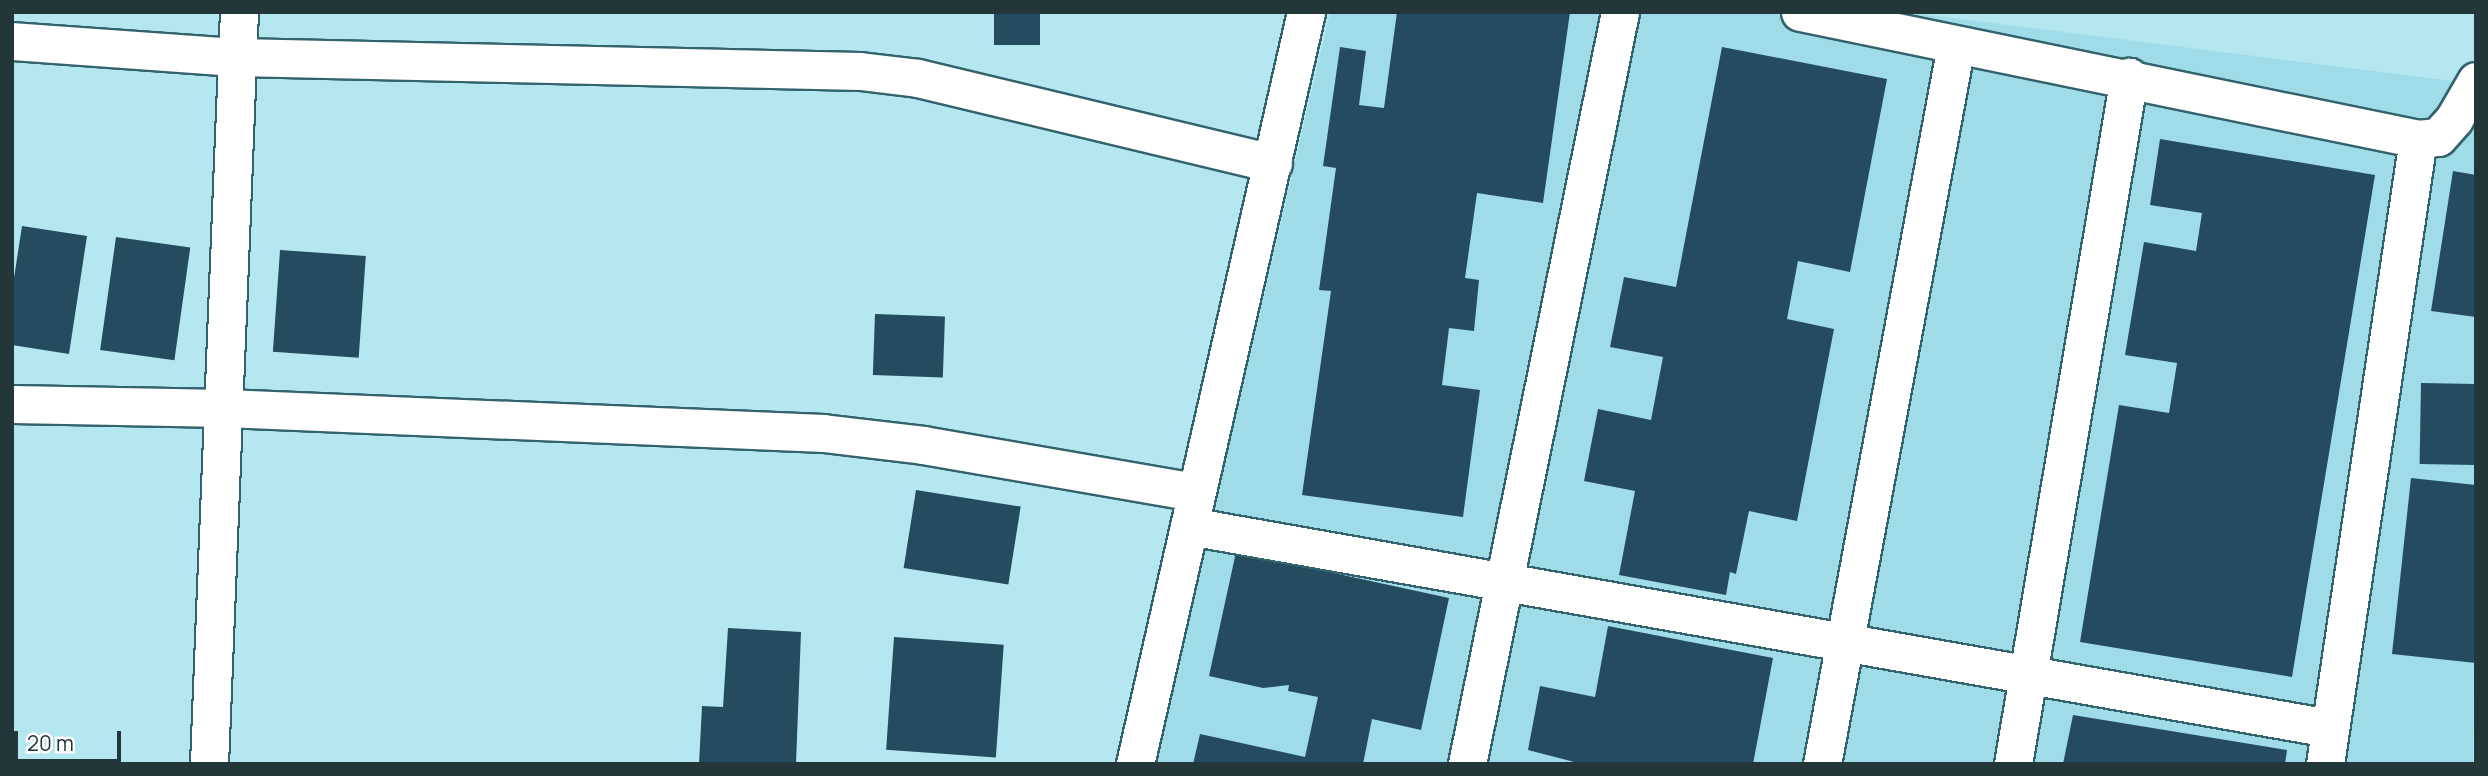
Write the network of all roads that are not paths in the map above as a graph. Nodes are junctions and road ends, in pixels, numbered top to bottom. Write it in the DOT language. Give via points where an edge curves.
graph roads {
  1 [pos="239,12"];
  2 [pos="1306,12"];
  3 [pos="1620,12"];
  4 [pos="1800,12"];
  5 [pos="12,41"];
  6 [pos="1956,45"];
  7 [pos="237,57"];
  8 [pos="2129,77"];
  9 [pos="2476,81"];
  10 [pos="2418,139"];
  11 [pos="1273,163"];
  12 [pos="12,404"];
  13 [pos="225,408"];
  14 [pos="1192,509"];
  15 [pos="1504,583"];
  16 [pos="1844,645"];
  17 [pos="2027,677"];
  18 [pos="2329,728"];
  19 [pos="209,764"];
  20 [pos="1135,764"];
  21 [pos="1467,764"];
  22 [pos="1822,764"];
  23 [pos="2013,764"];
  24 [pos="2325,764"];
  1 -- 7 [label="street"];
  2 -- 11 [label="street"];
  3 -- 15 [label="street"];
  4 -- 6 [label="street"];
  5 -- 7 [label="street"];
  6 -- 8 [label="street"];
  6 -- 16 [label="street"];
  7 -- 11 [label="street" via="860,71 918,78"];
  7 -- 13 [label="street"];
  8 -- 10 [label="street"];
  8 -- 17 [label="street"];
  9 -- 10 [label="street" via="2438,137"];
  10 -- 18 [label="street"];
  11 -- 14 [label="street"];
  12 -- 13 [label="street"];
  13 -- 14 [label="street" via="823,433 923,445"];
  13 -- 19 [label="street"];
  14 -- 15 [label="street"];
  14 -- 20 [label="street"];
  15 -- 16 [label="street"];
  15 -- 21 [label="street"];
  16 -- 17 [label="street"];
  16 -- 22 [label="street"];
  17 -- 18 [label="street"];
  17 -- 23 [label="street"];
  18 -- 24 [label="street"];
}
